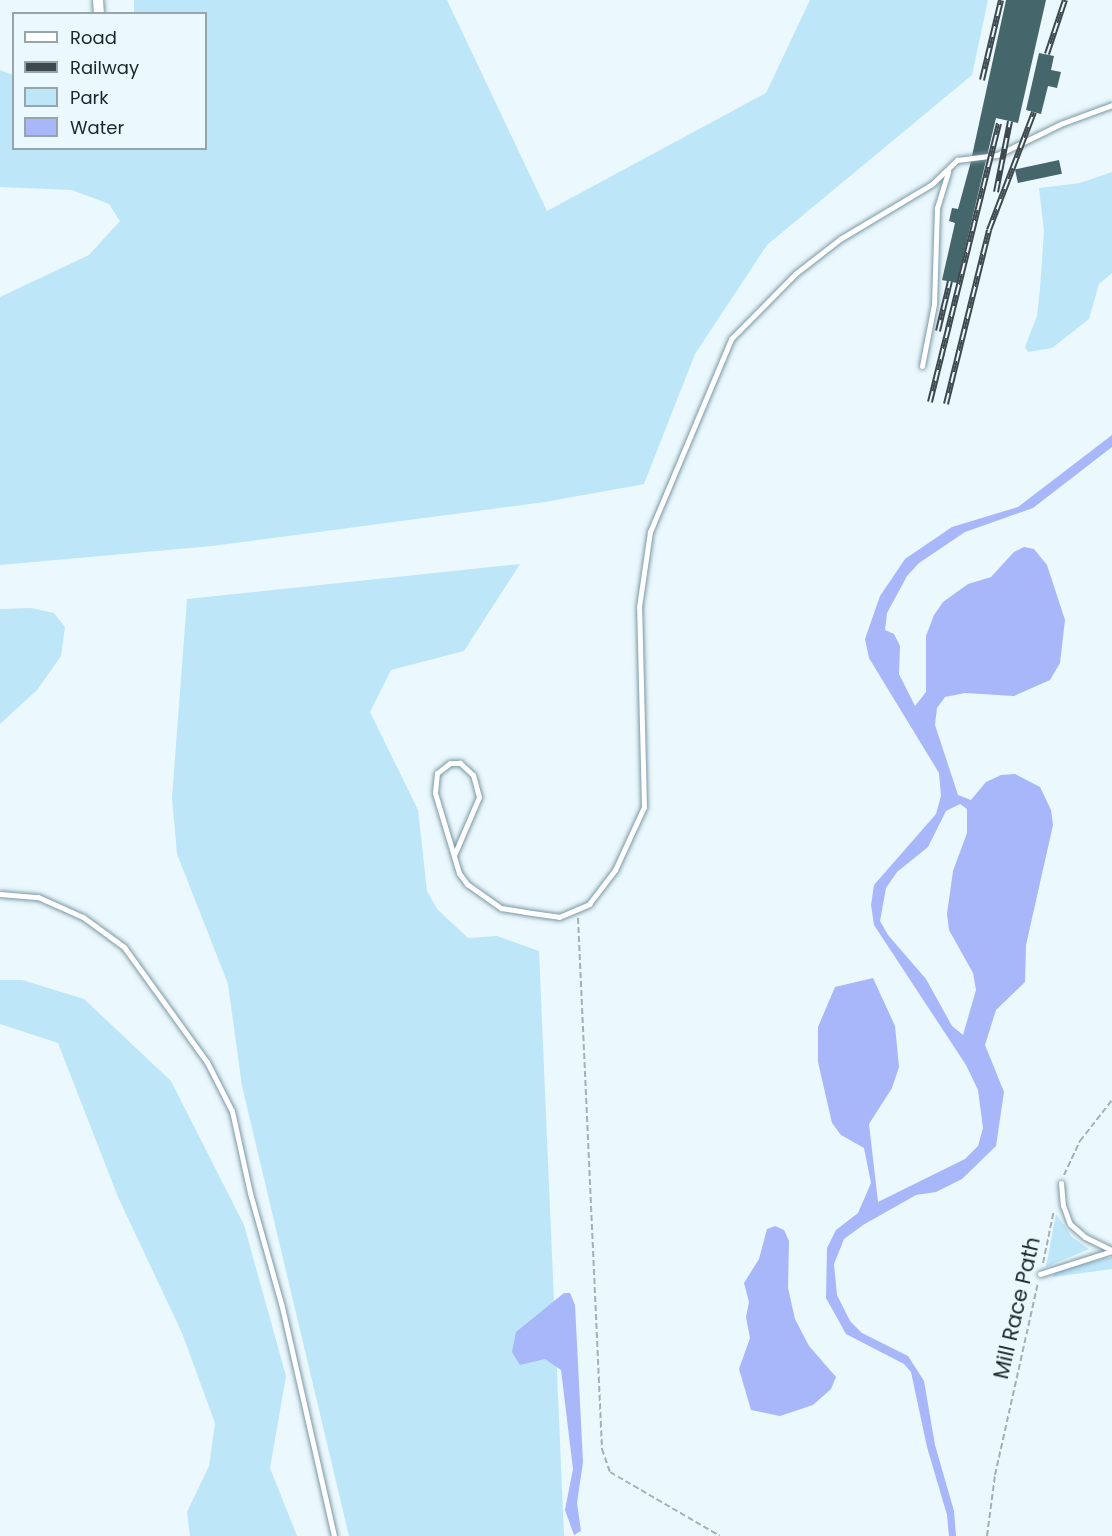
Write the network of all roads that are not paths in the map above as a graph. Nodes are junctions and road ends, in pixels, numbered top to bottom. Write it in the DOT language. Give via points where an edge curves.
graph roads {
  1 [pos="1112,105"];
  2 [pos="951,165"];
  3 [pos="922,366"];
  4 [pos="455,853"];
  5 [pos="0,894"];
  6 [pos="1061,1183"];
  7 [pos="1112,1251"];
  8 [pos="1040,1274"];
  9 [pos="334,1536"];
  1 -- 2 [label="lane" via="1063,123 997,155 965,157"];
  2 -- 3 [label="lane" via="937,208 934,304"];
  2 -- 4 [label="lane" via="932,184 840,239 795,274 731,339 718,362 650,532 639,607 644,807 615,870 578,911 559,917 501,908 467,884 459,873"];
  4 -- 4 [label="lane" via="479,797 473,775 460,763 442,766 435,782"];
  5 -- 9 [label="lane" via="38,897 83,917 124,947 207,1062 232,1111"];
  6 -- 7 [label="lane" via="1070,1224"];
  7 -- 8 [label="lane"];
}
